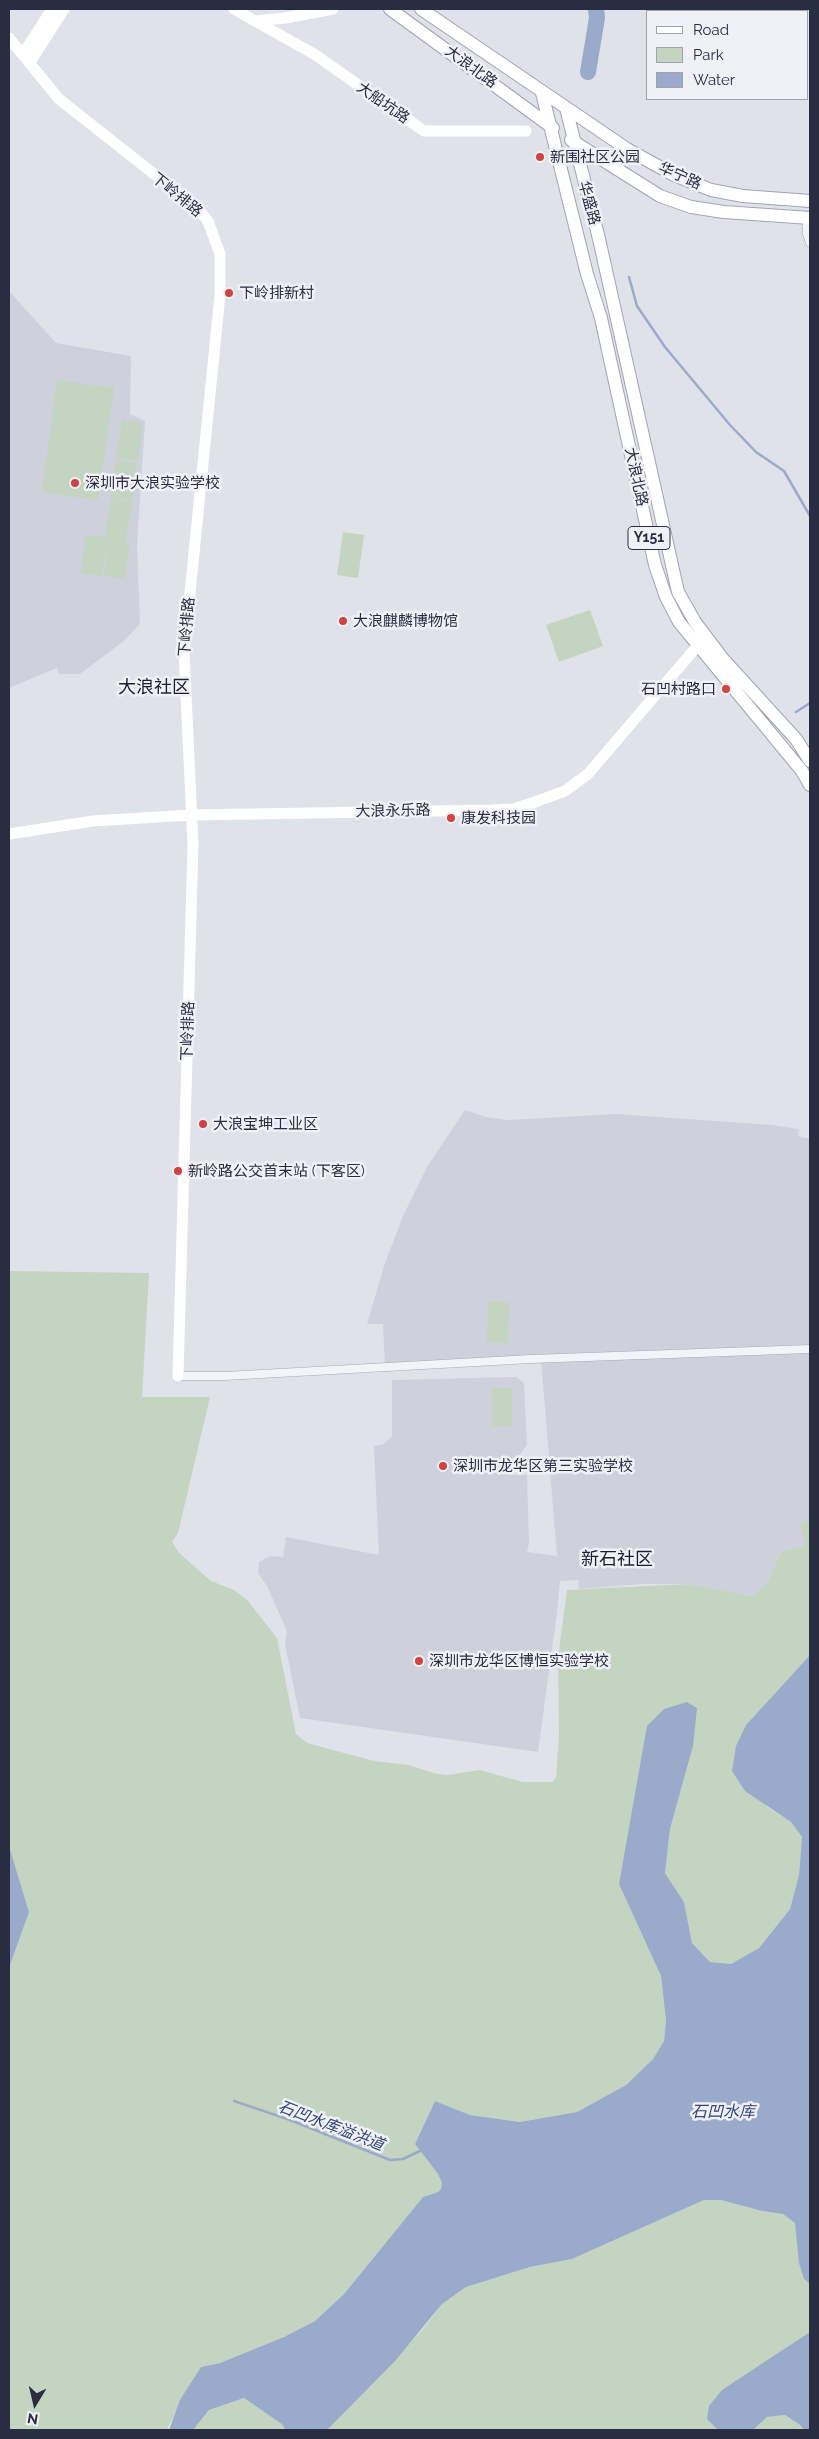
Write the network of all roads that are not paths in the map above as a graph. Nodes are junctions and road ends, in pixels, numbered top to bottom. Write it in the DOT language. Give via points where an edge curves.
graph roads {
  1 [pos="52,9"];
  2 [pos="64,9"];
  3 [pos="234,9"];
  4 [pos="333,9"];
  5 [pos="390,9"];
  6 [pos="421,9"];
  7 [pos="255,21"];
  8 [pos="9,38"];
  9 [pos="26,58"];
  10 [pos="542,93"];
  11 [pos="566,108"];
  12 [pos="551,126"];
  13 [pos="526,131"];
  14 [pos="574,142"];
  15 [pos="810,201"];
  16 [pos="808,218"];
  17 [pos="599,239"];
  18 [pos="810,243"];
  19 [pos="703,641"];
  20 [pos="810,761"];
  21 [pos="810,786"];
  22 [pos="191,815"];
  23 [pos="9,834"];
  24 [pos="810,1349"];
  25 [pos="178,1376"];
  1 -- 9 [label="street"];
  2 -- 9 [label="street"];
  3 -- 7 [label="street, 大船坑路"];
  4 -- 7 [label="street"];
  5 -- 12 [label="main road, 大浪北路"];
  6 -- 10 [label="main road, 大浪北路"];
  7 -- 13 [label="street, 大船坑路" via="314,54 424,131"];
  8 -- 9 [label="street, 下岭排路"];
  9 -- 22 [label="street, 下岭排路" via="59,99 197,208 208,221 220,254 220,295 184,652"];
  10 -- 11 [label="main road, 大浪北路"];
  10 -- 12 [label="main road"];
  11 -- 14 [label="main road, 华盛路"];
  11 -- 15 [label="main road, 华宁路" via="627,149 711,190"];
  12 -- 14 [label="main road, 大浪北路"];
  12 -- 19 [label="main road, 大浪北路 / Y151" via="580,247 602,318 660,581 679,622"];
  14 -- 16 [label="main road, 华宁路" via="660,196 724,212"];
  14 -- 17 [label="main road, 华盛路"];
  16 -- 18 [label="street"];
  17 -- 19 [label="main road, 大浪北路 / Y151" via="673,577"];
  19 -- 20 [label="main road, 大浪北路 / Y151" via="796,739"];
  19 -- 21 [label="main road, 大浪北路 / Y151"];
  19 -- 22 [label="street, 大浪永乐路" via="588,774 565,791 544,800 513,809 492,810"];
  22 -- 23 [label="street, 大浪永乐路" via="93,821"];
  22 -- 25 [label="street, 下岭排路" via="193,844"];
  24 -- 25 [label="street"];
}
